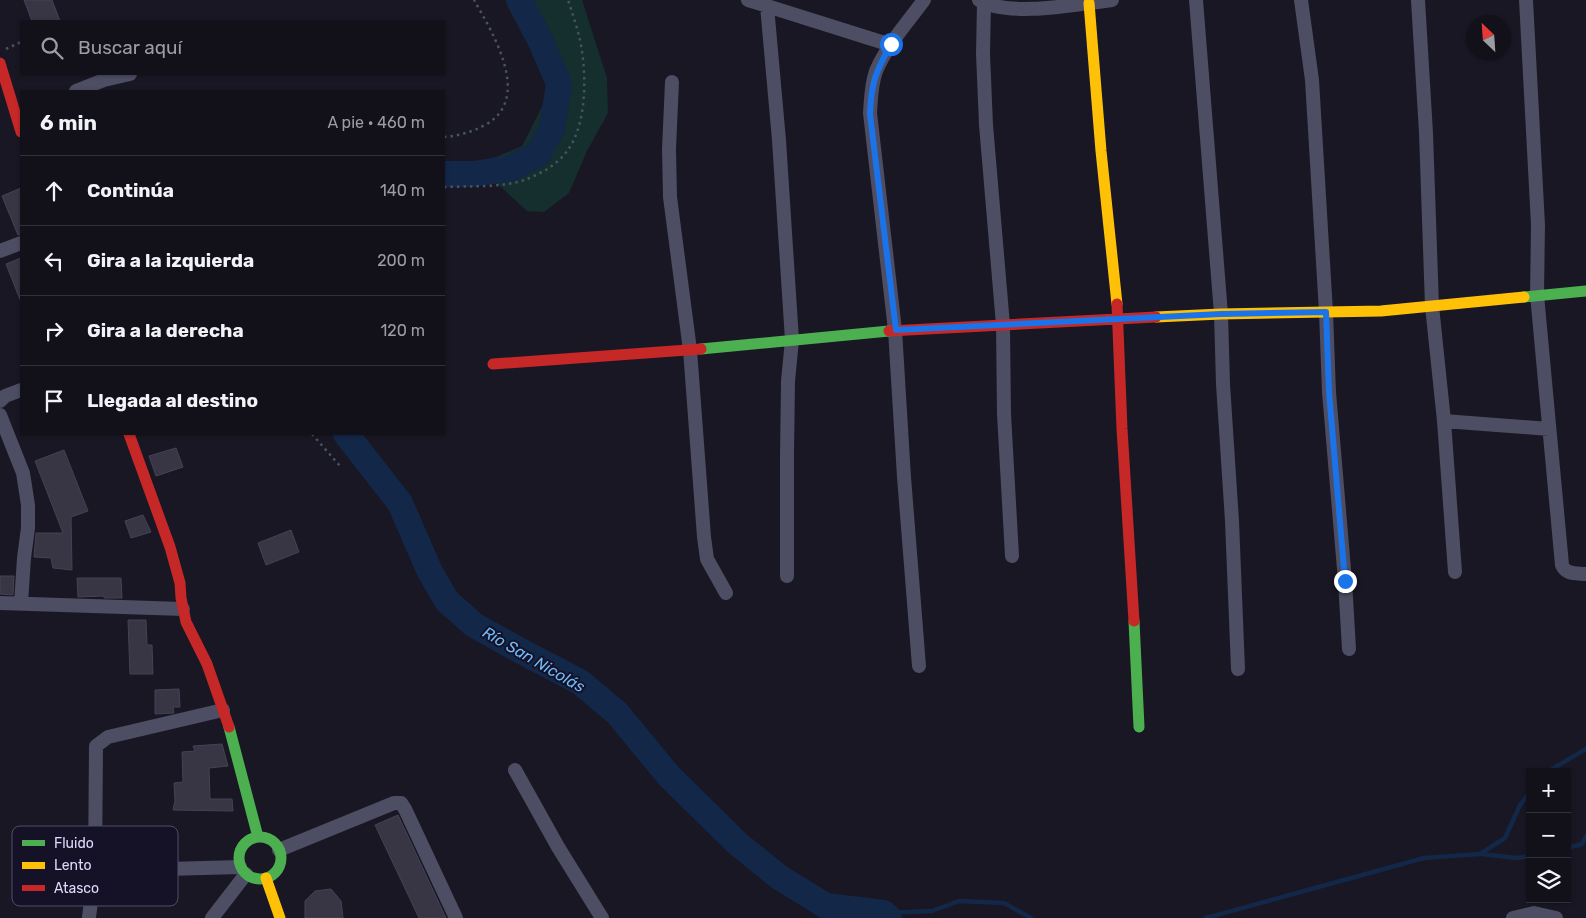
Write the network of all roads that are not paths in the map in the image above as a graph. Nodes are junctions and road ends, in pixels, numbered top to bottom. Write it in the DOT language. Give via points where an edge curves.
graph roads {
  1 [pos="748,0"];
  2 [pos="924,0"];
  3 [pos="1112,0"];
  4 [pos="1196,0"];
  5 [pos="1302,0"];
  6 [pos="1418,0"];
  7 [pos="1526,0"];
  8 [pos="981,1"];
  9 [pos="1068,3"];
  10 [pos="1089,3"];
  11 [pos="767,6"];
  12 [pos="891,44"];
  13 [pos="0,63"];
  14 [pos="126,75"];
  15 [pos="672,82"];
  16 [pos="79,90"];
  17 [pos="19,113"];
  18 [pos="20,243"];
  19 [pos="0,251"];
  20 [pos="1586,291"];
  21 [pos="1537,295"];
  22 [pos="1432,306"];
  23 [pos="1326,312"];
  24 [pos="1221,314"];
  25 [pos="1118,319"];
  26 [pos="1003,325"];
  27 [pos="896,330"];
  28 [pos="792,340"];
  29 [pos="690,350"];
  30 [pos="493,364"];
  31 [pos="20,390"];
  32 [pos="0,401"];
  33 [pos="0,415"];
  34 [pos="1444,421"];
  35 [pos="1549,429"];
  36 [pos="129,435"];
  37 [pos="1012,556"];
  38 [pos="1455,572"];
  39 [pos="1586,574"];
  40 [pos="787,576"];
  41 [pos="726,593"];
  42 [pos="0,603"];
  43 [pos="21,603"];
  44 [pos="183,609"];
  45 [pos="1349,649"];
  46 [pos="919,666"];
  47 [pos="1238,669"];
  48 [pos="223,710"];
  49 [pos="1139,726"];
  50 [pos="515,770"];
  51 [pos="95,826"];
  52 [pos="258,837"];
  53 [pos="279,850"];
  54 [pos="178,871"];
  55 [pos="243,871"];
  56 [pos="266,878"];
  57 [pos="212,918"];
  58 [pos="280,918"];
  59 [pos="456,918"];
  60 [pos="602,918"];
  61 [pos="1513,918"];
  62 [pos="1556,918"];
  1 -- 11 [label="street"];
  2 -- 12 [label="street"];
  3 -- 10 [label="street"];
  4 -- 24 [label="street"];
  5 -- 23 [label="street" via="1312,80"];
  6 -- 22 [label="street"];
  7 -- 21 [label="street" via="1538,225"];
  8 -- 9 [label="street" via="1009,8"];
  8 -- 26 [label="street" via="986,124"];
  9 -- 10 [label="street"];
  10 -- 25 [label="street"];
  11 -- 12 [label="street"];
  11 -- 28 [label="street"];
  12 -- 27 [label="street" via="876,71 870,114"];
  13 -- 17 [label="street"];
  14 -- 16 [label="street"];
  15 -- 29 [label="street" via="670,197"];
  18 -- 19 [label="street"];
  20 -- 21 [label="street"];
  21 -- 22 [label="street"];
  21 -- 35 [label="street"];
  22 -- 23 [label="street"];
  22 -- 34 [label="street"];
  23 -- 24 [label="street"];
  23 -- 45 [label="street"];
  24 -- 25 [label="street"];
  24 -- 47 [label="street"];
  25 -- 26 [label="street"];
  25 -- 49 [label="street"];
  26 -- 27 [label="street"];
  26 -- 37 [label="street"];
  27 -- 28 [label="street"];
  27 -- 46 [label="street"];
  28 -- 29 [label="street"];
  28 -- 40 [label="street" via="788,381"];
  29 -- 30 [label="street"];
  29 -- 41 [label="street" via="707,559"];
  31 -- 32 [label="street"];
  33 -- 43 [label="street" via="23,474 28,505"];
  34 -- 35 [label="street"];
  34 -- 38 [label="street"];
  35 -- 39 [label="street" via="1562,564 1569,573"];
  36 -- 44 [label="street" via="173,556"];
  42 -- 43 [label="street"];
  43 -- 44 [label="street"];
  44 -- 48 [label="street"];
  48 -- 51 [label="street" via="108,737 96,746"];
  48 -- 52 [label="street"];
  50 -- 60 [label="street"];
  52 -- 53 [label="street" via="270,840"];
  52 -- 55 [label="street" via="241,848 239,861"];
  53 -- 56 [label="street" via="280,864"];
  53 -- 59 [label="street" via="400,802"];
  54 -- 55 [label="street"];
  55 -- 56 [label="street" via="259,879"];
  55 -- 57 [label="street"];
  56 -- 58 [label="street"];
  61 -- 62 [label="street" via="1534,913"];
}
